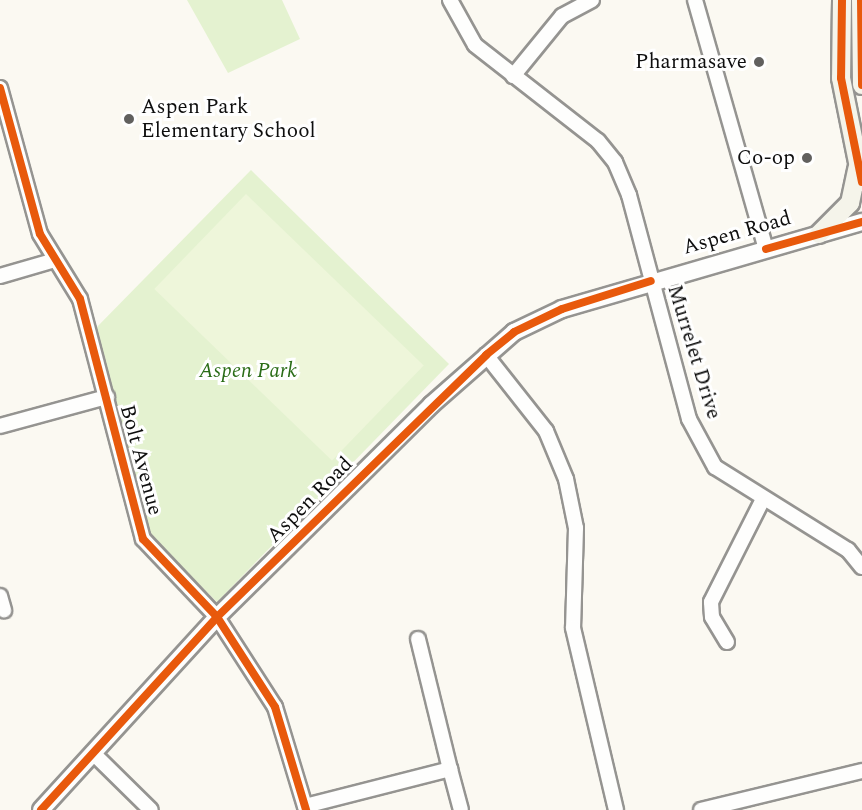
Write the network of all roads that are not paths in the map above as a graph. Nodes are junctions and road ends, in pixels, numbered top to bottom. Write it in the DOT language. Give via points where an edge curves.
graph roads {
  1 [pos="450,0"];
  2 [pos="592,0"];
  3 [pos="695,0"];
  4 [pos="842,0"];
  5 [pos="861,0"];
  6 [pos="513,76"];
  7 [pos="862,85"];
  8 [pos="0,88"];
  9 [pos="857,164"];
  10 [pos="862,182"];
  11 [pos="862,222"];
  12 [pos="819,234"];
  13 [pos="766,249"];
  14 [pos="55,260"];
  15 [pos="0,276"];
  16 [pos="651,281"];
  17 [pos="486,355"];
  18 [pos="106,398"];
  19 [pos="0,426"];
  20 [pos="763,499"];
  21 [pos="862,567"];
  22 [pos="217,617"];
  23 [pos="418,639"];
  24 [pos="727,642"];
  25 [pos="95,755"];
  26 [pos="450,769"];
  27 [pos="862,771"];
  28 [pos="305,808"];
  29 [pos="41,810"];
  30 [pos="151,810"];
  31 [pos="461,810"];
  32 [pos="616,810"];
  33 [pos="701,810"];
  1 -- 6 [label="street, Murrelet Drive" via="475,45"];
  2 -- 6 [label="street" via="562,15"];
  3 -- 13 [label="street"];
  4 -- 9 [label="main road" via="841,78"];
  5 -- 7 [label="main road"];
  6 -- 16 [label="street, Murrelet Drive" via="598,141 615,162 629,195"];
  8 -- 14 [label="street, Bolt Avenue" via="40,234"];
  9 -- 10 [label="main road"];
  9 -- 12 [label="main road" via="850,203"];
  11 -- 12 [label="street, Aspen Road"];
  12 -- 13 [label="street, Aspen Road"];
  13 -- 16 [label="street, Aspen Road"];
  14 -- 15 [label="street"];
  14 -- 18 [label="street, Bolt Avenue" via="80,299"];
  16 -- 17 [label="street, Aspen Road" via="562,309 514,332"];
  16 -- 20 [label="street, Murrelet Drive" via="689,419 715,467"];
  17 -- 22 [label="street, Aspen Road"];
  17 -- 32 [label="street" via="546,431 566,478 576,528 573,628"];
  18 -- 19 [label="street"];
  18 -- 22 [label="street, Bolt Avenue" via="143,539"];
  20 -- 21 [label="street, Murrelet Drive" via="848,550"];
  20 -- 24 [label="street" via="711,602 712,617"];
  22 -- 25 [label="street, Aspen Road"];
  22 -- 28 [label="street, Bolt Avenue" via="281,721"];
  23 -- 26 [label="street"];
  25 -- 29 [label="street, Aspen Road"];
  25 -- 30 [label="street"];
  26 -- 28 [label="street"];
  26 -- 31 [label="street"];
  27 -- 33 [label="street"];
}
